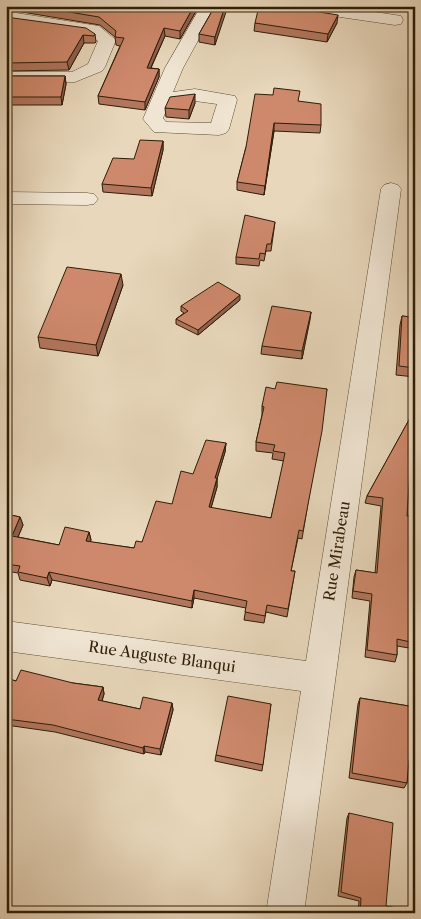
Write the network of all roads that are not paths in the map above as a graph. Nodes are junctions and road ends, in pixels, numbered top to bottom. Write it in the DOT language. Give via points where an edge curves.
graph roads {
  1 [pos="209,6"];
  2 [pos="299,6"];
  3 [pos="6,18"];
  4 [pos="395,20"];
  5 [pos="6,77"];
  6 [pos="161,99"];
  7 [pos="391,189"];
  8 [pos="6,198"];
  9 [pos="87,199"];
  10 [pos="6,636"];
  11 [pos="318,678"];
  12 [pos="285,913"];
  1 -- 6 [label="street" via="174,68"];
  2 -- 4 [label="street"];
  3 -- 5 [label="street" via="10,16 93,30 108,40 96,67 75,77"];
  7 -- 11 [label="street, Rue Mirabeau"];
  8 -- 9 [label="street"];
  10 -- 11 [label="street, Rue Auguste Blanqui"];
  11 -- 12 [label="street, Rue Mirabeau"];
}
